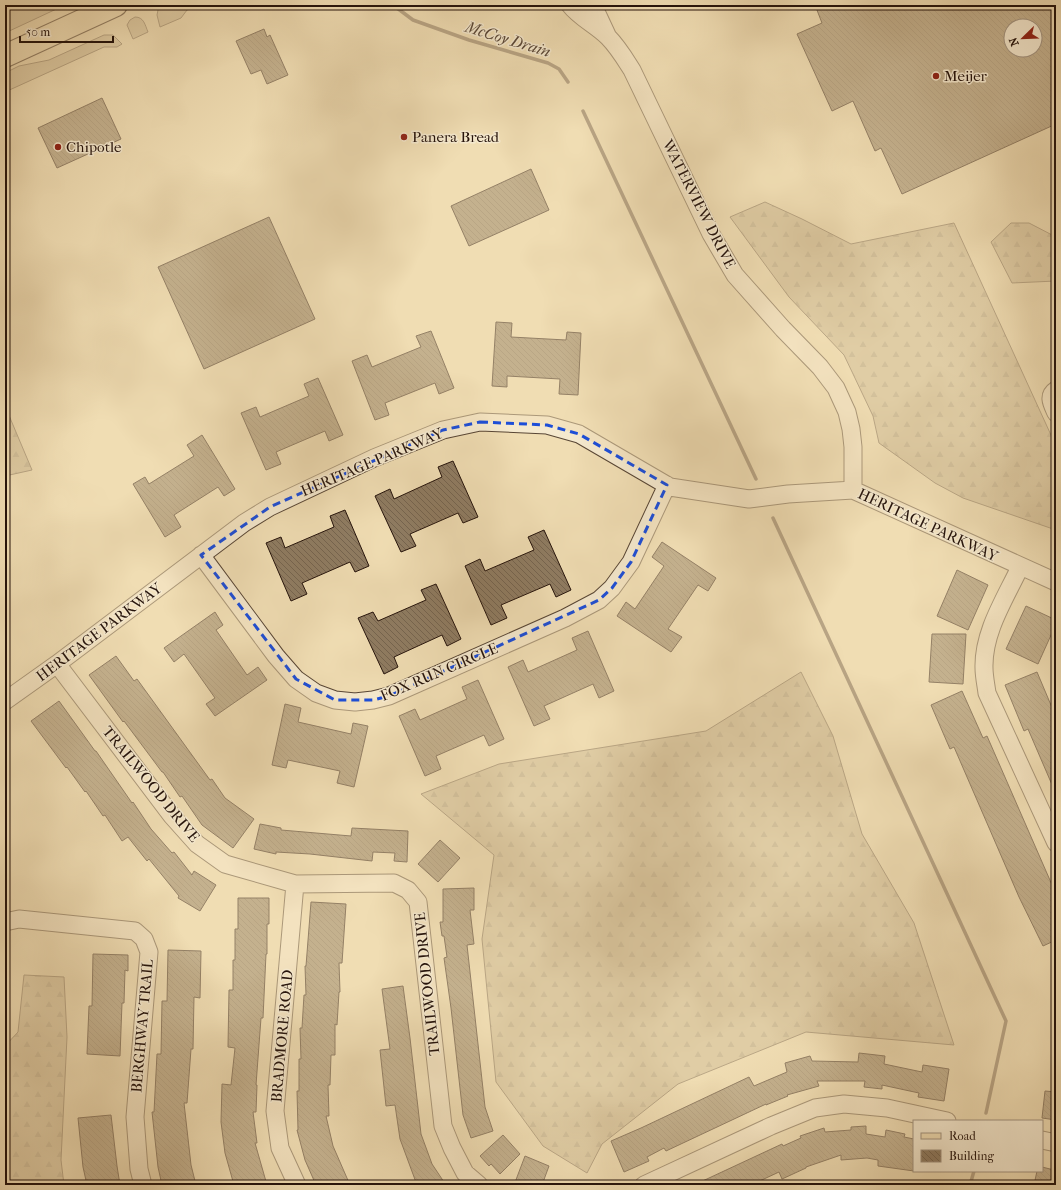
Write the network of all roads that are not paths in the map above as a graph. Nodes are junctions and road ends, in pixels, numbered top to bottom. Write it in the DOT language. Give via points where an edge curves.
graph roads {
  1 [pos="88,5"];
  2 [pos="116,5"];
  3 [pos="570,5"];
  4 [pos="593,5"];
  5 [pos="72,26"];
  6 [pos="607,37"];
  7 [pos="5,56"];
  8 [pos="1056,390"];
  9 [pos="1056,413"];
  10 [pos="667,485"];
  11 [pos="853,490"];
  12 [pos="201,555"];
  13 [pos="1020,567"];
  14 [pos="1056,582"];
  15 [pos="56,664"];
  16 [pos="5,701"];
  17 [pos="1056,843"];
  18 [pos="296,884"];
  19 [pos="5,922"];
  20 [pos="942,1120"];
  21 [pos="1043,1140"];
  22 [pos="1056,1143"];
  23 [pos="143,1185"];
  24 [pos="297,1185"];
  25 [pos="479,1185"];
  26 [pos="644,1185"];
  1 -- 5 [label="main road"];
  2 -- 5 [label="main road"];
  3 -- 6 [label="street, WATERVIEW DRIVE"];
  4 -- 6 [label="street, WATERVIEW DRIVE"];
  5 -- 7 [label="main road"];
  6 -- 11 [label="street, WATERVIEW DRIVE" via="632,70 712,234 735,275 820,367 836,388 847,412 851,429"];
  8 -- 9 [label="street" via="1050,397"];
  10 -- 11 [label="street, HERITAGE PARKWAY" via="749,499"];
  10 -- 12 [label="street, HERITAGE PARKWAY" via="579,434 547,425 480,422 443,430 374,458 270,507"];
  10 -- 12 [label="street, FOX RUN CIRCLE" via="631,562 612,588 599,600 565,618 404,690 373,700 335,700 296,679"];
  11 -- 13 [label="street, HERITAGE PARKWAY"];
  12 -- 15 [label="street, HERITAGE PARKWAY"];
  13 -- 14 [label="street, HERITAGE PARKWAY"];
  13 -- 17 [label="street" via="986,644 984,668 987,693"];
  15 -- 16 [label="street, HERITAGE PARKWAY"];
  15 -- 18 [label="street, TRAILWOOD DRIVE" via="172,816 198,844 224,864"];
  18 -- 24 [label="street, BRADMORE ROAD" via="275,1111 280,1148"];
  18 -- 25 [label="street, TRAILWOOD DRIVE" via="394,883 408,890 418,902 443,1126 465,1172"];
  19 -- 23 [label="street, BERGHWAY TRAIL" via="19,919 135,931 144,939 149,952 135,1117"];
  20 -- 26 [label="street" via="887,1108 844,1104 815,1108 770,1126"];
  21 -- 22 [label="street"];
}
